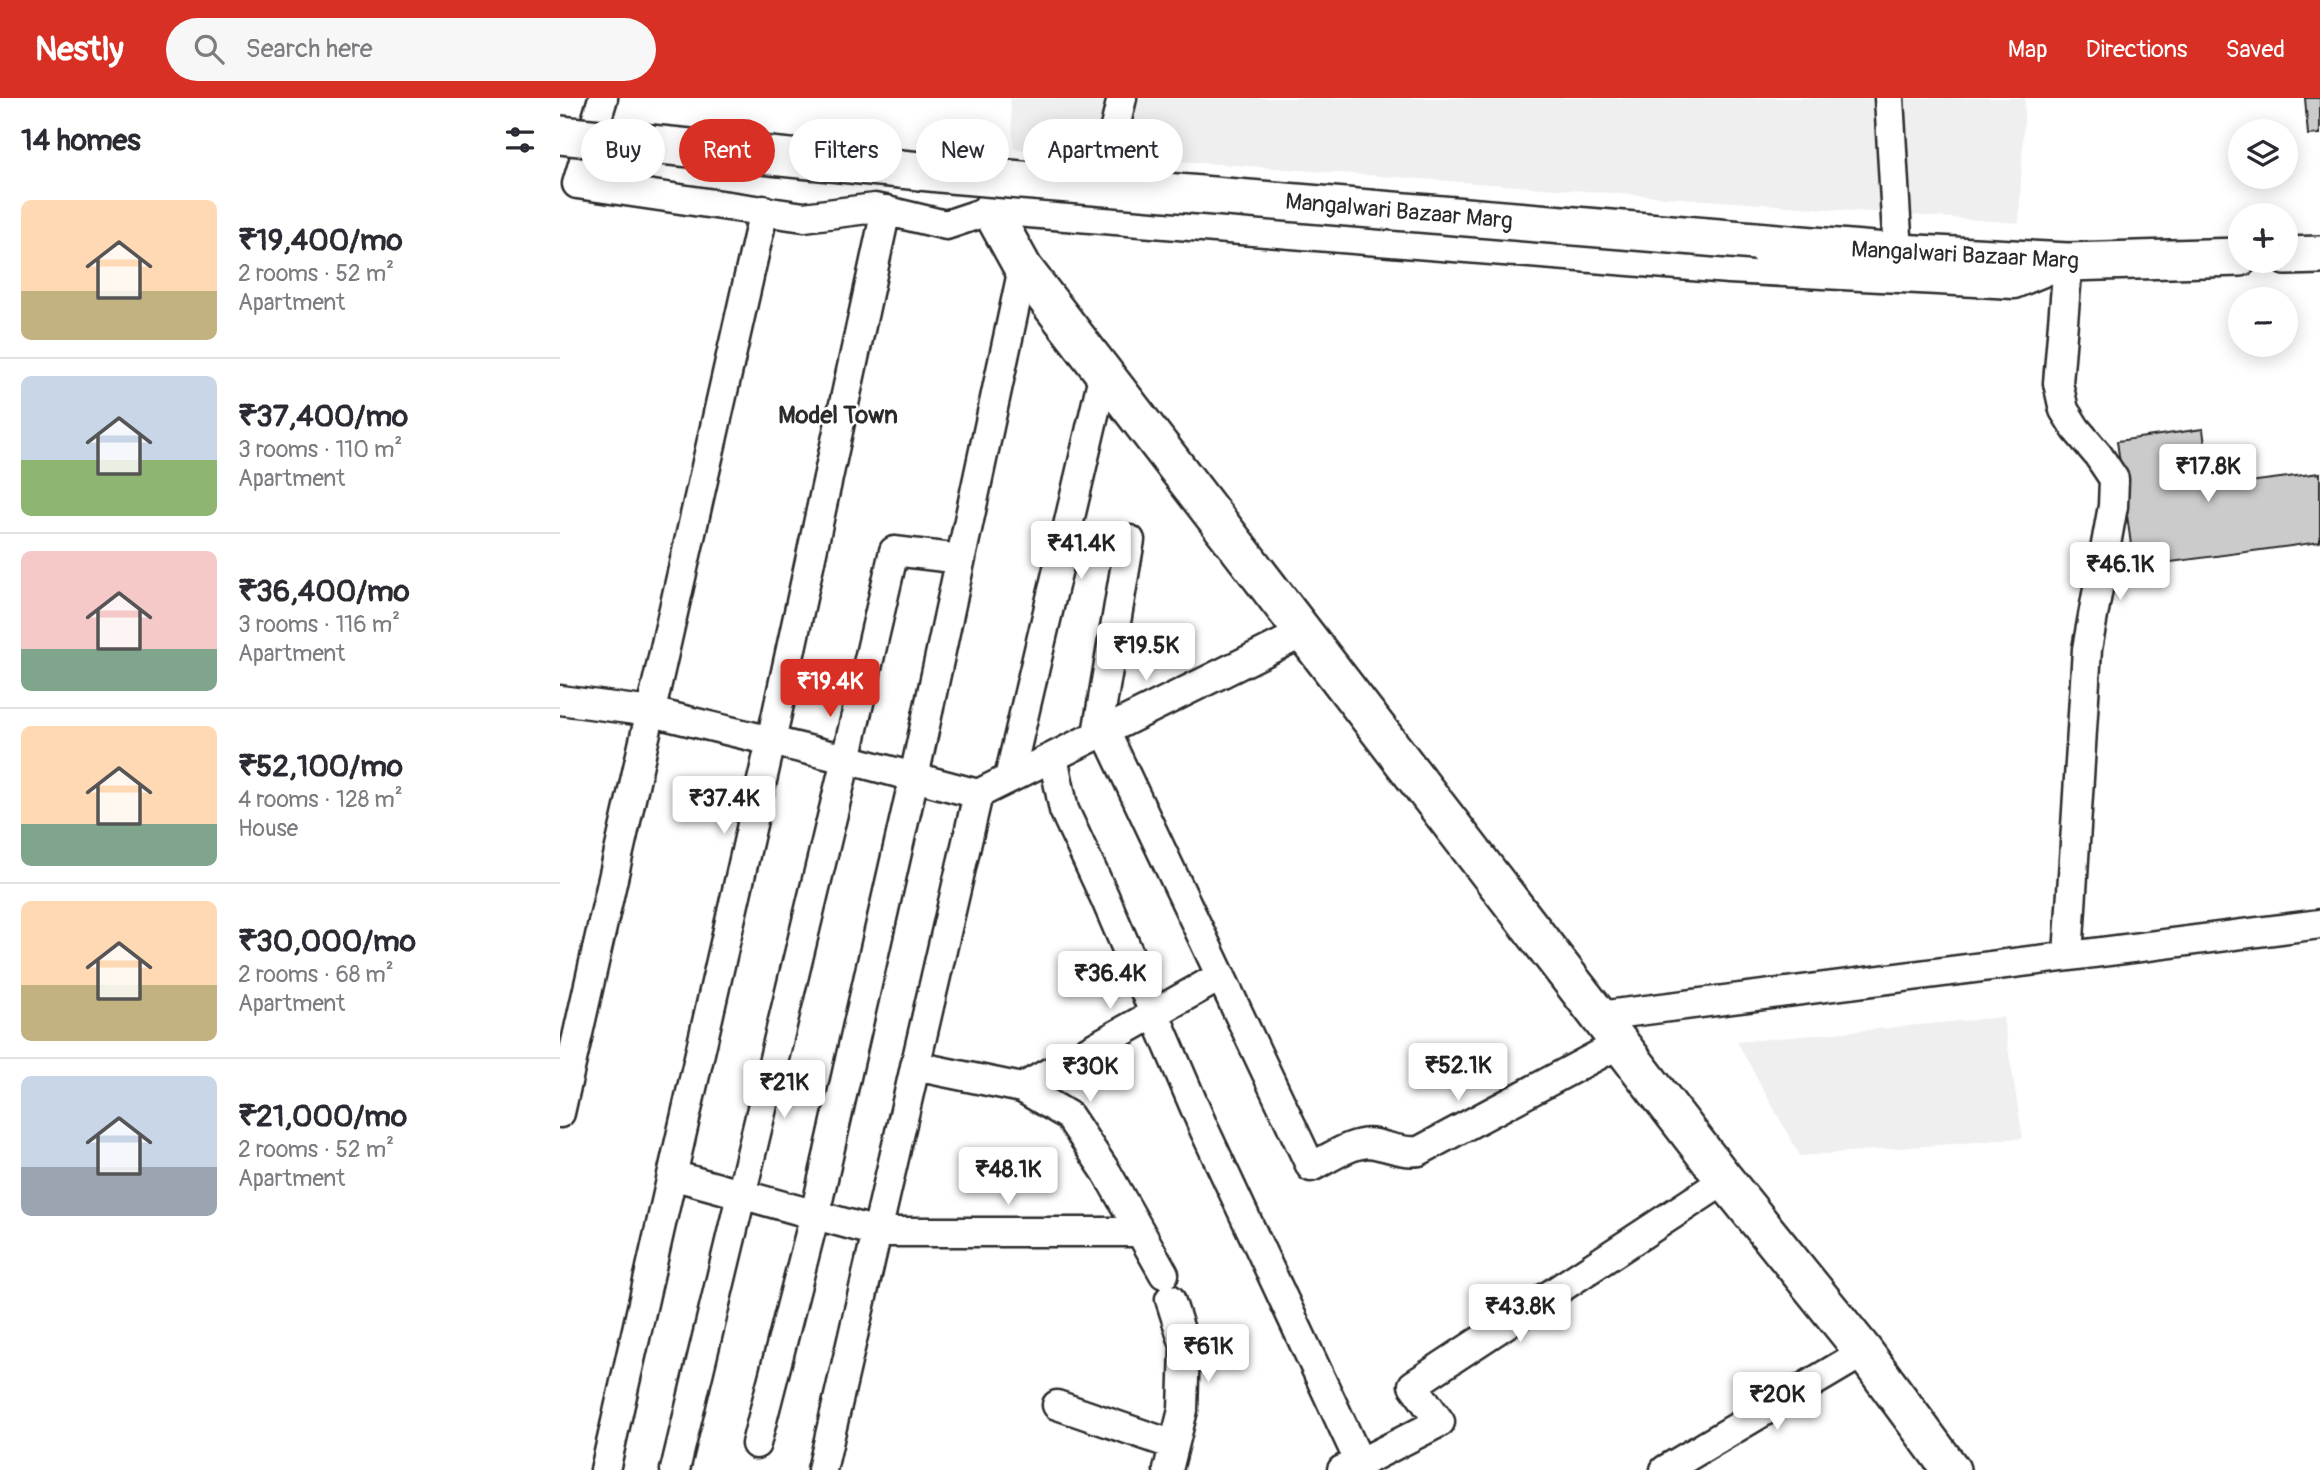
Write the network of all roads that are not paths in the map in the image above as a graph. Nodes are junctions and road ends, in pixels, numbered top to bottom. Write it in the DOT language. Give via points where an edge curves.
graph roads {
  1 [pos="603,98"];
  2 [pos="1122,98"];
  3 [pos="1889,98"];
  4 [pos="560,135"];
  5 [pos="1101,186"];
  6 [pos="764,210"];
  7 [pos="991,210"];
  8 [pos="886,211"];
  9 [pos="1898,253"];
  10 [pos="2320,255"];
  11 [pos="2298,256"];
  12 [pos="2228,257"];
  13 [pos="2067,262"];
  14 [pos="1023,268"];
  15 [pos="1104,372"];
  16 [pos="1130,540"];
  17 [pos="961,559"];
  18 [pos="1305,632"];
  19 [pos="560,700"];
  20 [pos="651,712"];
  21 [pos="1101,732"];
  22 [pos="771,741"];
  23 [pos="1053,757"];
  24 [pos="846,759"];
  25 [pos="914,777"];
  26 [pos="1009,778"];
  27 [pos="978,794"];
  28 [pos="2320,925"];
  29 [pos="2068,956"];
  30 [pos="1221,976"];
  31 [pos="1155,1013"];
  32 [pos="1610,1030"];
  33 [pos="915,1066"];
  34 [pos="1023,1088"];
  35 [pos="560,1114"];
  36 [pos="672,1175"];
  37 [pos="1726,1180"];
  38 [pos="741,1194"];
  39 [pos="816,1214"];
  40 [pos="877,1231"];
  41 [pos="1140,1232"];
  42 [pos="1864,1352"];
  43 [pos="1057,1405"];
  44 [pos="756,1444"];
  45 [pos="1171,1457"];
  46 [pos="1351,1467"];
  47 [pos="605,1470"];
  48 [pos="675,1470"];
  49 [pos="822,1470"];
  50 [pos="1665,1470"];
  51 [pos="1951,1470"];
  1 -- 6 [label="street" via="577,184"];
  2 -- 5 [label="street"];
  3 -- 9 [label="street"];
  4 -- 5 [label="street, Mangalwari Bazaar Marg, bridge"];
  5 -- 9 [label="street, Mangalwari Bazaar Marg, bridge"];
  6 -- 8 [label="street" via="804,217 875,208"];
  6 -- 20 [label="street"];
  7 -- 8 [label="street" via="946,225"];
  7 -- 13 [label="street" via="1729,269 2014,284"];
  7 -- 14 [label="street"];
  8 -- 22 [label="street"];
  9 -- 13 [label="street, Mangalwari Bazaar Marg"];
  10 -- 11 [label="street"];
  12 -- 13 [label="street, Mangalwari Bazaar Marg"];
  13 -- 29 [label="street" via="2058,383 2064,410 2114,479 2087,649"];
  14 -- 15 [label="street"];
  14 -- 17 [label="street"];
  15 -- 18 [label="street"];
  15 -- 26 [label="street"];
  16 -- 21 [label="street"];
  17 -- 24 [label="street" via="894,551"];
  17 -- 25 [label="street"];
  18 -- 21 [label="street"];
  18 -- 32 [label="street"];
  19 -- 20 [label="street"];
  20 -- 22 [label="street"];
  20 -- 35 [label="street"];
  21 -- 23 [label="street"];
  21 -- 30 [label="street"];
  22 -- 24 [label="street"];
  22 -- 36 [label="street"];
  23 -- 26 [label="street"];
  23 -- 31 [label="street" via="1064,810"];
  24 -- 25 [label="street"];
  24 -- 38 [label="street"];
  25 -- 27 [label="street"];
  25 -- 39 [label="street"];
  26 -- 27 [label="street"];
  27 -- 33 [label="street"];
  28 -- 29 [label="street"];
  29 -- 32 [label="street"];
  30 -- 31 [label="street"];
  30 -- 32 [label="street" via="1311,1167 1372,1143 1419,1152"];
  31 -- 34 [label="street"];
  31 -- 46 [label="street"];
  32 -- 37 [label="street"];
  33 -- 34 [label="street"];
  33 -- 40 [label="street"];
  34 -- 41 [label="street" via="1069,1116"];
  36 -- 38 [label="street"];
  36 -- 47 [label="street"];
  37 -- 42 [label="street"];
  37 -- 46 [label="street" via="1413,1385 1440,1422"];
  38 -- 39 [label="street"];
  38 -- 48 [label="street"];
  39 -- 40 [label="street"];
  39 -- 44 [label="street"];
  40 -- 41 [label="street"];
  40 -- 49 [label="street"];
  41 -- 45 [label="street" via="1167,1287 1185,1346 1183,1410"];
  42 -- 50 [label="street"];
  42 -- 51 [label="street"];
  43 -- 45 [label="street"];
}
